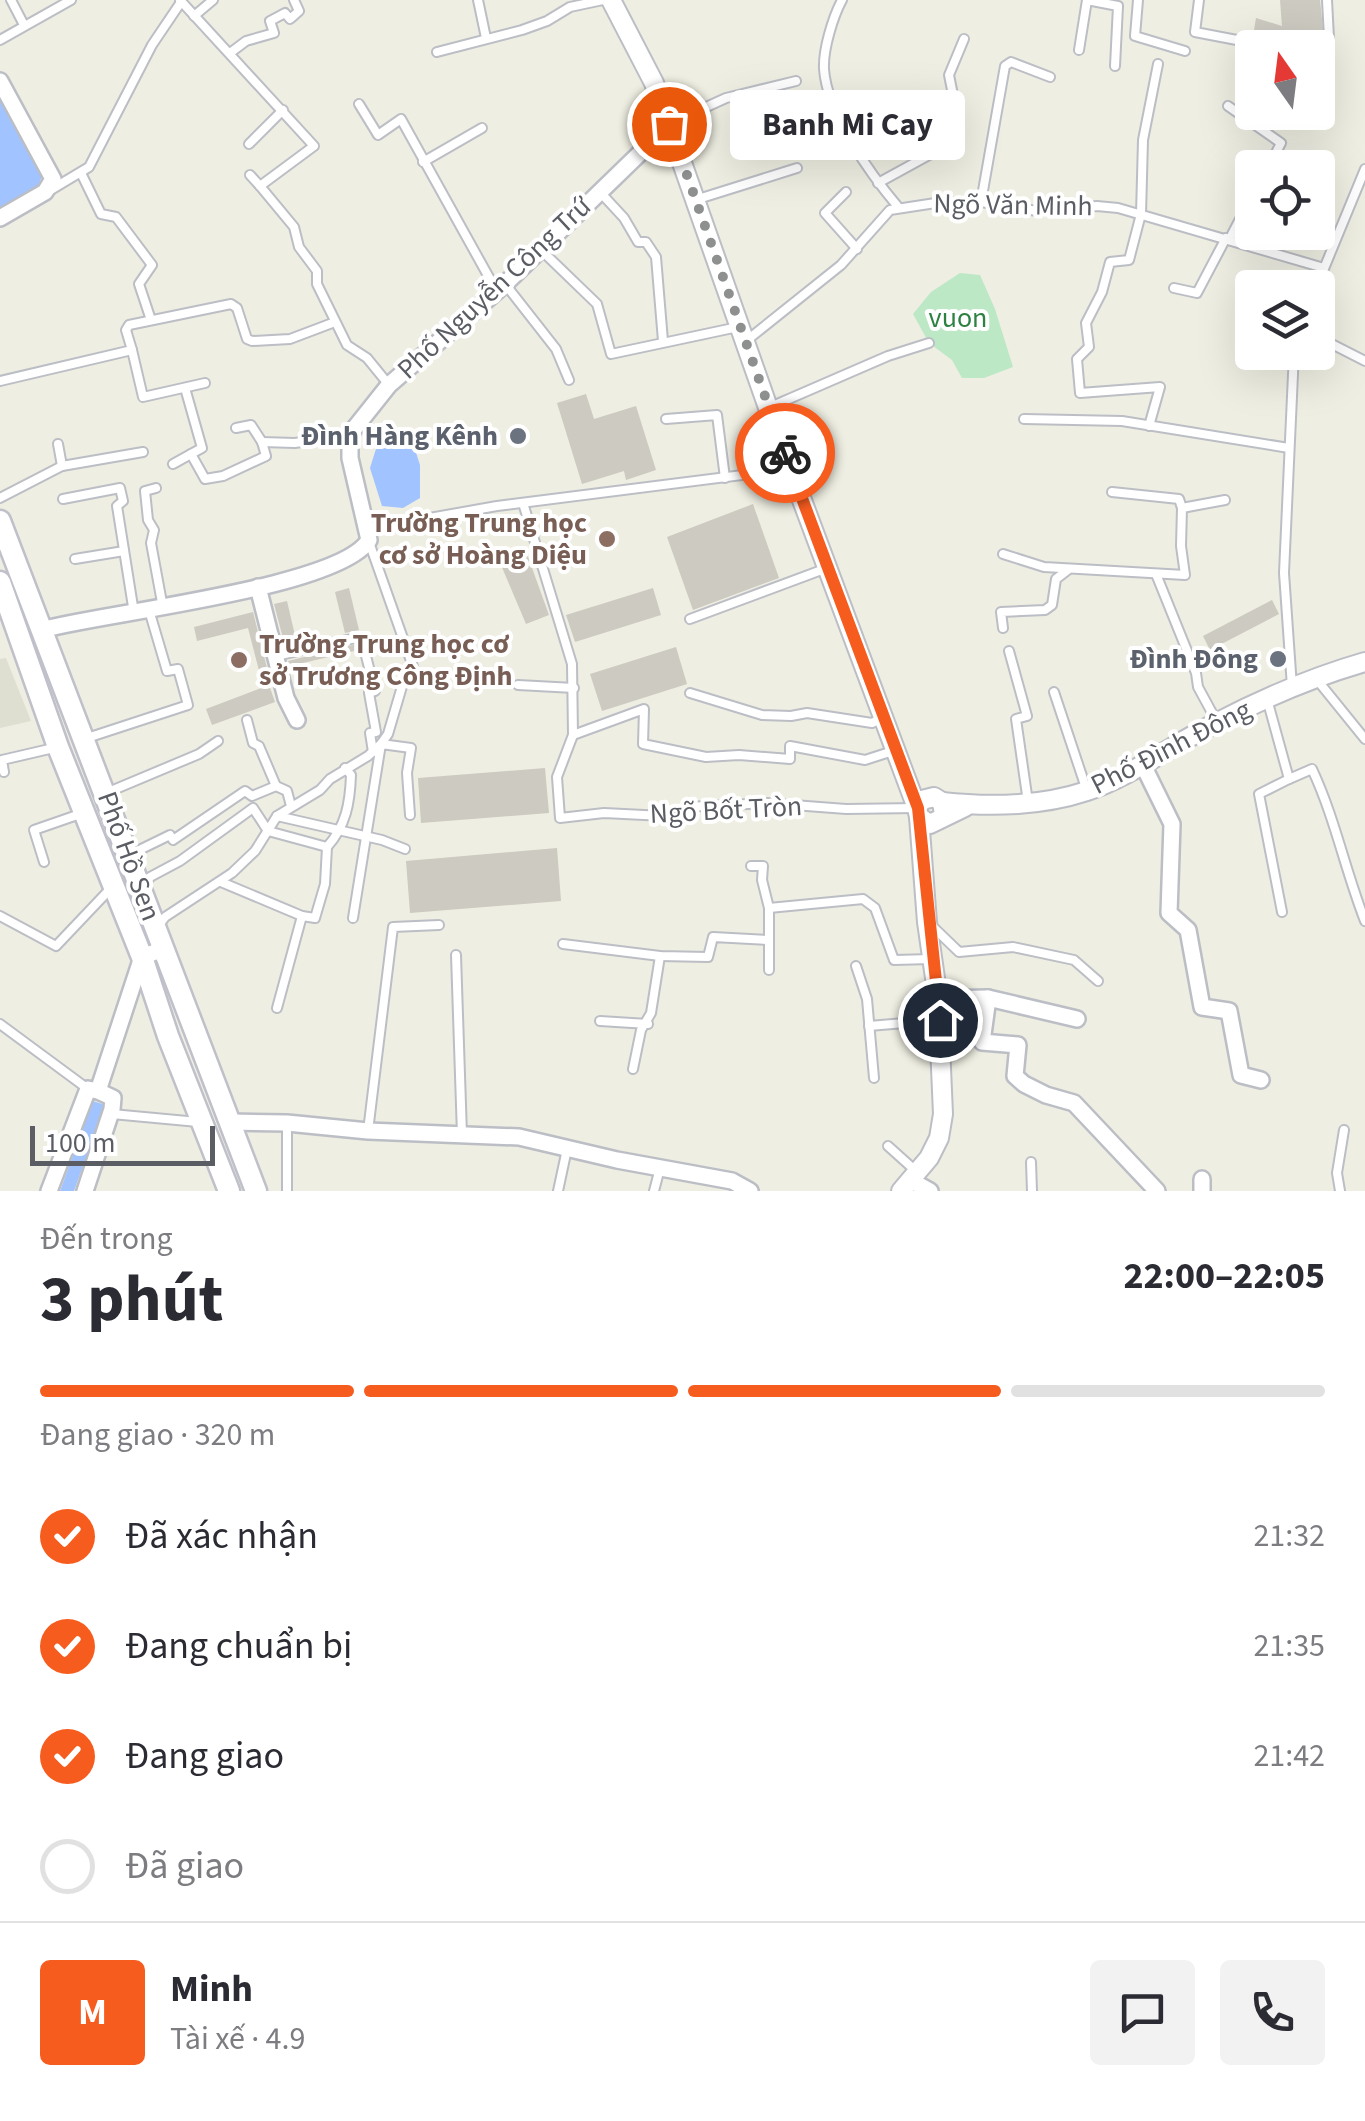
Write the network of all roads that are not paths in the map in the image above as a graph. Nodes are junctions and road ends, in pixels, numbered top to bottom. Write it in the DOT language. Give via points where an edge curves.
graph roads {
  1 [pos="11,0"];
  2 [pos="71,0"];
  3 [pos="213,0"];
  4 [pos="294,0"];
  5 [pos="478,0"];
  6 [pos="603,0"];
  7 [pos="611,0"];
  8 [pos="842,0"];
  9 [pos="1138,0"];
  10 [pos="1200,0"];
  11 [pos="1327,0"];
  12 [pos="180,1"];
  13 [pos="194,16"];
  14 [pos="24,25"];
  15 [pos="1329,30"];
  16 [pos="486,38"];
  17 [pos="964,39"];
  18 [pos="0,40"];
  19 [pos="1235,40"];
  20 [pos="1079,50"];
  21 [pos="1185,51"];
  22 [pos="437,52"];
  23 [pos="230,53"];
  24 [pos="1158,64"];
  25 [pos="1115,66"];
  26 [pos="1050,77"];
  27 [pos="0,80"];
  28 [pos="796,81"];
  29 [pos="771,88"];
  30 [pos="359,104"];
  31 [pos="1228,106"];
  32 [pos="283,110"];
  33 [pos="669,124"];
  34 [pos="482,128"];
  35 [pos="805,138"];
  36 [pos="249,144"];
  37 [pos="1278,150"];
  38 [pos="424,162"];
  39 [pos="798,168"];
  40 [pos="1365,168"];
  41 [pos="81,173"];
  42 [pos="250,175"];
  43 [pos="878,183"];
  44 [pos="260,186"];
  45 [pos="598,191"];
  46 [pos="45,192"];
  47 [pos="846,192"];
  48 [pos="694,200"];
  49 [pos="982,202"];
  50 [pos="899,208"];
  51 [pos="1141,214"];
  52 [pos="0,218"];
  53 [pos="1235,226"];
  54 [pos="1228,239"];
  55 [pos="540,249"];
  56 [pos="857,249"];
  57 [pos="1324,268"];
  58 [pos="501,288"];
  59 [pos="1174,288"];
  60 [pos="151,320"];
  61 [pos="335,322"];
  62 [pos="742,334"];
  63 [pos="663,341"];
  64 [pos="929,342"];
  65 [pos="1335,346"];
  66 [pos="132,350"];
  67 [pos="1365,362"];
  68 [pos="1293,370"];
  69 [pos="569,380"];
  70 [pos="0,382"];
  71 [pos="205,383"];
  72 [pos="389,385"];
  73 [pos="186,388"];
  74 [pos="768,408"];
  75 [pos="666,419"];
  76 [pos="1024,419"];
  77 [pos="1149,426"];
  78 [pos="236,428"];
  79 [pos="350,434"];
  80 [pos="262,442"];
  81 [pos="58,444"];
  82 [pos="1289,448"];
  83 [pos="143,452"];
  84 [pos="191,454"];
  85 [pos="173,464"];
  86 [pos="62,466"];
  87 [pos="790,469"];
  88 [pos="725,478"];
  89 [pos="156,488"];
  90 [pos="1112,492"];
  91 [pos="0,498"];
  92 [pos="63,499"];
  93 [pos="1225,500"];
  94 [pos="523,503"];
  95 [pos="1182,508"];
  96 [pos="0,521"];
  97 [pos="368,535"];
  98 [pos="124,551"];
  99 [pos="1003,554"];
  100 [pos="75,559"];
  101 [pos="827,568"];
  102 [pos="1069,569"];
  103 [pos="1156,574"];
  104 [pos="0,582"];
  105 [pos="258,587"];
  106 [pos="149,610"];
  107 [pos="690,619"];
  108 [pos="1003,628"];
  109 [pos="41,630"];
  110 [pos="360,636"];
  111 [pos="1009,650"];
  112 [pos="276,656"];
  113 [pos="366,656"];
  114 [pos="1365,662"];
  115 [pos="1316,677"];
  116 [pos="518,685"];
  117 [pos="1292,687"];
  118 [pos="574,688"];
  119 [pos="1054,692"];
  120 [pos="690,693"];
  121 [pos="1267,699"];
  122 [pos="882,718"];
  123 [pos="247,720"];
  124 [pos="298,720"];
  125 [pos="1217,722"];
  126 [pos="573,735"];
  127 [pos="84,740"];
  128 [pos="1365,740"];
  129 [pos="218,741"];
  130 [pos="381,744"];
  131 [pos="58,747"];
  132 [pos="894,751"];
  133 [pos="373,752"];
  134 [pos="1142,763"];
  135 [pos="345,768"];
  136 [pos="4,772"];
  137 [pos="1289,779"];
  138 [pos="276,786"];
  139 [pos="1086,791"];
  140 [pos="106,793"];
  141 [pos="1028,802"];
  142 [pos="292,806"];
  143 [pos="930,811"];
  144 [pos="83,812"];
  145 [pos="410,815"];
  146 [pos="276,816"];
  147 [pos="268,831"];
  148 [pos="342,831"];
  149 [pos="367,836"];
  150 [pos="327,847"];
  151 [pos="405,849"];
  152 [pos="129,855"];
  153 [pos="44,862"];
  154 [pos="751,866"];
  155 [pos="222,882"];
  156 [pos="112,887"];
  157 [pos="142,892"];
  158 [pos="769,908"];
  159 [pos="1282,912"];
  160 [pos="0,916"];
  161 [pos="302,916"];
  162 [pos="353,918"];
  163 [pos="1365,920"];
  164 [pos="928,922"];
  165 [pos="439,925"];
  166 [pos="159,939"];
  167 [pos="768,940"];
  168 [pos="563,944"];
  169 [pos="456,955"];
  170 [pos="660,956"];
  171 [pos="142,957"];
  172 [pos="932,958"];
  173 [pos="856,966"];
  174 [pos="769,970"];
  175 [pos="1098,981"];
  176 [pos="988,998"];
  177 [pos="938,999"];
  178 [pos="278,1008"];
  179 [pos="1077,1019"];
  180 [pos="940,1020"];
  181 [pos="600,1021"];
  182 [pos="0,1024"];
  183 [pos="648,1024"];
  184 [pos="869,1026"];
  185 [pos="632,1069"];
  186 [pos="874,1078"];
  187 [pos="1260,1080"];
  188 [pos="93,1090"];
  189 [pos="110,1114"];
  190 [pos="229,1122"];
  191 [pos="202,1123"];
  192 [pos="287,1123"];
  193 [pos="1344,1130"];
  194 [pos="368,1131"];
  195 [pos="462,1135"];
  196 [pos="888,1146"];
  197 [pos="566,1148"];
  198 [pos="1031,1162"];
  199 [pos="660,1168"];
  200 [pos="910,1182"];
  201 [pos="715,1185"];
  202 [pos="49,1191"];
  203 [pos="85,1191"];
  204 [pos="228,1191"];
  205 [pos="256,1191"];
  206 [pos="287,1191"];
  207 [pos="558,1191"];
  208 [pos="654,1191"];
  209 [pos="750,1191"];
  210 [pos="930,1191"];
  211 [pos="1032,1191"];
  212 [pos="1157,1191"];
  213 [pos="1340,1191"];
  1 -- 14 [label="lane"];
  2 -- 14 [label="lane"];
  3 -- 13 [label="lane"];
  4 -- 23 [label="lane" via="299,11 270,21 274,33"];
  5 -- 16 [label="lane"];
  6 -- 16 [label="lane"];
  7 -- 33 [label="street"];
  8 -- 43 [label="lane" via="824,68 842,122"];
  9 -- 21 [label="lane" via="1134,36"];
  10 -- 19 [label="lane" via="1195,32"];
  11 -- 15 [label="lane"];
  12 -- 13 [label="lane"];
  12 -- 41 [label="lane"];
  13 -- 23 [label="lane"];
  14 -- 18 [label="lane"];
  16 -- 22 [label="lane"];
  17 -- 43 [label="lane" via="949,75 956,110 947,114 940,150"];
  20 -- 25 [label="lane" via="1087,0 1118,6"];
  23 -- 32 [label="lane"];
  24 -- 51 [label="lane" via="1143,140"];
  26 -- 49 [label="lane" via="1012,62 1004,66"];
  27 -- 46 [label="street" via="49,170"];
  28 -- 29 [label="lane"];
  29 -- 33 [label="lane" via="726,98"];
  29 -- 35 [label="lane" via="788,144"];
  30 -- 38 [label="lane" via="378,135 402,118"];
  31 -- 37 [label="lane" via="1281,144"];
  32 -- 36 [label="lane"];
  32 -- 44 [label="lane" via="314,146"];
  33 -- 45 [label="street, Phố Nguyễn Công Trứ"];
  33 -- 48 [label="street"];
  34 -- 38 [label="lane"];
  38 -- 58 [label="lane"];
  39 -- 48 [label="lane"];
  40 -- 57 [label="lane"];
  41 -- 46 [label="lane"];
  41 -- 60 [label="lane" via="102,214 116,217 152,265 138,284"];
  42 -- 44 [label="lane"];
  43 -- 50 [label="lane"];
  44 -- 61 [label="lane" via="294,227"];
  45 -- 55 [label="street, Phố Nguyễn Công Trứ"];
  45 -- 63 [label="lane" via="656,257"];
  46 -- 52 [label="street"];
  47 -- 56 [label="lane" via="825,213"];
  48 -- 62 [label="street"];
  49 -- 50 [label="lane, Ngõ Văn Minh"];
  49 -- 51 [label="lane, Ngõ Văn Minh"];
  50 -- 56 [label="lane, Ngõ Văn Minh"];
  51 -- 54 [label="lane, Ngõ Văn Minh"];
  51 -- 77 [label="lane" via="1129,260 1110,262 1086,323 1089,347 1077,359 1080,393 1160,388"];
  53 -- 54 [label="lane"];
  54 -- 57 [label="lane, Ngõ Văn Minh"];
  54 -- 59 [label="lane" via="1197,293"];
  55 -- 58 [label="street, Phố Nguyễn Công Trứ"];
  55 -- 63 [label="lane" via="597,304 611,354"];
  56 -- 62 [label="lane, Ngõ Văn Minh"];
  58 -- 69 [label="lane" via="556,349"];
  58 -- 72 [label="street, Phố Nguyễn Công Trứ"];
  60 -- 61 [label="lane" via="231,304 247,339 270,342"];
  60 -- 66 [label="lane" via="129,325"];
  61 -- 72 [label="lane" via="347,346"];
  62 -- 63 [label="lane"];
  62 -- 74 [label="street"];
  64 -- 74 [label="lane"];
  65 -- 67 [label="lane"];
  66 -- 70 [label="lane"];
  66 -- 73 [label="lane" via="143,396"];
  68 -- 82 [label="lane"];
  71 -- 73 [label="lane"];
  72 -- 79 [label="street, Phố Nguyễn Công Trứ"];
  73 -- 84 [label="lane" via="202,448"];
  74 -- 87 [label="street"];
  75 -- 88 [label="lane" via="717,415"];
  76 -- 77 [label="lane"];
  77 -- 82 [label="lane"];
  78 -- 80 [label="lane" via="251,425"];
  79 -- 80 [label="lane"];
  79 -- 97 [label="street"];
  80 -- 84 [label="lane" via="266,456 206,479"];
  81 -- 86 [label="lane"];
  82 -- 117 [label="lane" via="1284,573"];
  83 -- 86 [label="lane"];
  84 -- 85 [label="lane"];
  86 -- 91 [label="lane"];
  87 -- 88 [label="lane"];
  87 -- 101 [label="street"];
  88 -- 94 [label="lane"];
  89 -- 106 [label="lane" via="145,491 154,530"];
  90 -- 95 [label="lane" via="1179,499"];
  92 -- 98 [label="lane" via="120,488"];
  93 -- 95 [label="lane"];
  94 -- 97 [label="lane"];
  94 -- 118 [label="lane, Ngõ Bốt Tròn"];
  95 -- 103 [label="lane" via="1185,576"];
  96 -- 109 [label="main road, Phố Hồ Sen"];
  97 -- 105 [label="street" via="357,553 331,568"];
  97 -- 130 [label="lane" via="417,678 403,683"];
  98 -- 100 [label="lane"];
  98 -- 106 [label="lane"];
  99 -- 102 [label="lane"];
  101 -- 107 [label="lane"];
  101 -- 122 [label="street"];
  102 -- 103 [label="lane"];
  102 -- 108 [label="lane" via="1056,580 1052,604 1000,612"];
  103 -- 125 [label="lane"];
  104 -- 131 [label="main road, Phố Hồ Sen"];
  105 -- 106 [label="street"];
  105 -- 112 [label="street"];
  106 -- 109 [label="street"];
  106 -- 127 [label="lane" via="168,671 178,670 188,705"];
  109 -- 127 [label="main road, Phố Hồ Sen"];
  110 -- 112 [label="lane"];
  111 -- 141 [label="lane" via="1027,716 1016,719"];
  112 -- 124 [label="street"];
  113 -- 133 [label="lane" via="375,692 369,693"];
  114 -- 115 [label="street, Phố Đình Đông"];
  115 -- 117 [label="street, Phố Đình Đông"];
  115 -- 128 [label="lane"];
  116 -- 118 [label="lane"];
  117 -- 121 [label="street, Phố Đình Đông"];
  118 -- 126 [label="lane, Ngõ Bốt Tròn"];
  119 -- 139 [label="lane"];
  120 -- 122 [label="lane" via="762,715"];
  121 -- 125 [label="street, Phố Đình Đông"];
  121 -- 137 [label="lane"];
  122 -- 132 [label="street"];
  123 -- 138 [label="lane"];
  125 -- 134 [label="street, Phố Đình Đông"];
  126 -- 132 [label="lane" via="644,710 643,744 706,757 790,759 790,746 865,760"];
  126 -- 143 [label="lane, Ngõ Bốt Tròn" via="557,777 560,818 684,817 686,807 767,803"];
  127 -- 140 [label="main road, Phố Hồ Sen"];
  129 -- 140 [label="lane"];
  130 -- 133 [label="lane"];
  130 -- 145 [label="lane" via="411,748"];
  130 -- 149 [label="lane"];
  131 -- 136 [label="lane" via="2,760"];
  131 -- 144 [label="main road, Phố Hồ Sen"];
  132 -- 143 [label="street"];
  133 -- 135 [label="lane"];
  134 -- 139 [label="street, Phố Đình Đông"];
  134 -- 187 [label="street" via="1172,824 1169,913 1188,930 1202,1007 1229,1011 1241,1075"];
  135 -- 142 [label="lane"];
  135 -- 148 [label="lane" via="350,794"];
  137 -- 159 [label="lane" via="1259,794"];
  137 -- 163 [label="lane" via="1312,769 1332,810"];
  138 -- 142 [label="lane" via="287,791"];
  138 -- 152 [label="lane" via="252,796 245,791 174,840 170,836"];
  139 -- 141 [label="street, Phố Đình Đông"];
  140 -- 152 [label="main road, Phố Hồ Sen"];
  141 -- 143 [label="street, Phố Đình Đông"];
  142 -- 146 [label="lane"];
  143 -- 164 [label="street" via="923,843"];
  144 -- 153 [label="lane" via="34,830"];
  144 -- 156 [label="main road, Phố Hồ Sen"];
  146 -- 147 [label="lane"];
  146 -- 148 [label="lane"];
  147 -- 150 [label="lane"];
  147 -- 155 [label="lane"];
  147 -- 157 [label="lane" via="253,808 150,877"];
  148 -- 149 [label="lane"];
  148 -- 150 [label="lane"];
  149 -- 151 [label="lane"];
  149 -- 162 [label="lane"];
  150 -- 161 [label="lane" via="326,884 315,918"];
  152 -- 157 [label="main road, Phố Hồ Sen"];
  154 -- 158 [label="lane" via="762,866"];
  155 -- 161 [label="lane"];
  155 -- 166 [label="lane" via="165,917"];
  156 -- 160 [label="lane" via="56,946"];
  156 -- 171 [label="main road, Phố Hồ Sen"];
  157 -- 166 [label="main road, Phố Hồ Sen"];
  158 -- 167 [label="lane"];
  158 -- 172 [label="lane" via="862,899 874,908 894,960"];
  161 -- 178 [label="lane"];
  164 -- 172 [label="street"];
  164 -- 175 [label="lane" via="959,952 1014,947 1074,960"];
  165 -- 194 [label="lane" via="393,927"];
  166 -- 171 [label="street"];
  166 -- 190 [label="main road, Phố Hồ Sen"];
  167 -- 170 [label="lane" via="713,937 708,957"];
  167 -- 174 [label="lane"];
  168 -- 170 [label="lane"];
  169 -- 195 [label="lane"];
  170 -- 183 [label="lane"];
  171 -- 188 [label="street"];
  171 -- 191 [label="main road, Phố Hồ Sen"];
  172 -- 177 [label="street"];
  173 -- 184 [label="lane"];
  176 -- 177 [label="street"];
  176 -- 179 [label="street"];
  176 -- 212 [label="street" via="982,1042 1018,1045 1016,1076 1074,1103"];
  177 -- 180 [label="street"];
  180 -- 184 [label="lane"];
  180 -- 200 [label="street" via="939,1138"];
  181 -- 183 [label="lane"];
  182 -- 188 [label="lane"];
  183 -- 185 [label="lane"];
  184 -- 186 [label="lane"];
  188 -- 189 [label="street" via="113,1098"];
  188 -- 202 [label="street"];
  189 -- 191 [label="lane"];
  189 -- 203 [label="street"];
  190 -- 192 [label="street"];
  190 -- 205 [label="main road, Phố Hồ Sen"];
  191 -- 204 [label="main road, Phố Hồ Sen"];
  192 -- 194 [label="street"];
  192 -- 206 [label="lane"];
  193 -- 213 [label="lane"];
  194 -- 195 [label="street"];
  195 -- 197 [label="street"];
  196 -- 200 [label="lane"];
  197 -- 199 [label="street"];
  197 -- 207 [label="lane"];
  198 -- 211 [label="lane"];
  199 -- 201 [label="street"];
  199 -- 208 [label="lane"];
  200 -- 210 [label="street"];
  201 -- 209 [label="street" via="732,1181"];
}
